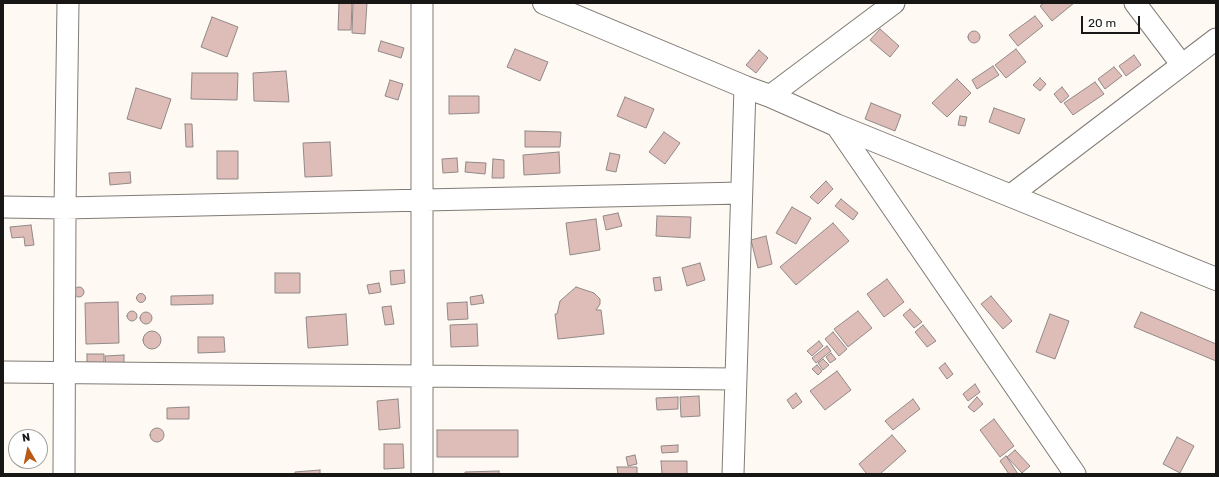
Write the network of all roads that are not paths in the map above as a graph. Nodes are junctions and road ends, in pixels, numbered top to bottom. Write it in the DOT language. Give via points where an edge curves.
graph roads {
  1 [pos="68,3"];
  2 [pos="422,3"];
  3 [pos="544,3"];
  4 [pos="894,3"];
  5 [pos="1135,3"];
  6 [pos="1216,39"];
  7 [pos="1182,65"];
  8 [pos="745,87"];
  9 [pos="770,96"];
  10 [pos="836,125"];
  11 [pos="741,193"];
  12 [pos="1011,195"];
  13 [pos="422,200"];
  14 [pos="3,207"];
  15 [pos="65,208"];
  16 [pos="1216,280"];
  17 [pos="3,372"];
  18 [pos="65,372"];
  19 [pos="422,376"];
  20 [pos="736,379"];
  21 [pos="64,474"];
  22 [pos="422,474"];
  23 [pos="733,474"];
  24 [pos="1075,474"];
  1 -- 15 [label="street"];
  2 -- 13 [label="street"];
  3 -- 8 [label="main road"];
  4 -- 9 [label="street"];
  5 -- 7 [label="street"];
  6 -- 7 [label="street"];
  7 -- 12 [label="street"];
  8 -- 9 [label="main road"];
  8 -- 11 [label="street"];
  9 -- 10 [label="main road"];
  10 -- 12 [label="main road"];
  10 -- 24 [label="street"];
  11 -- 13 [label="street"];
  11 -- 20 [label="street"];
  12 -- 16 [label="main road"];
  13 -- 15 [label="street"];
  13 -- 19 [label="street"];
  14 -- 15 [label="street"];
  15 -- 18 [label="street"];
  17 -- 18 [label="street"];
  18 -- 19 [label="street"];
  18 -- 21 [label="street"];
  19 -- 20 [label="street"];
  19 -- 22 [label="street"];
  20 -- 23 [label="street"];
}
